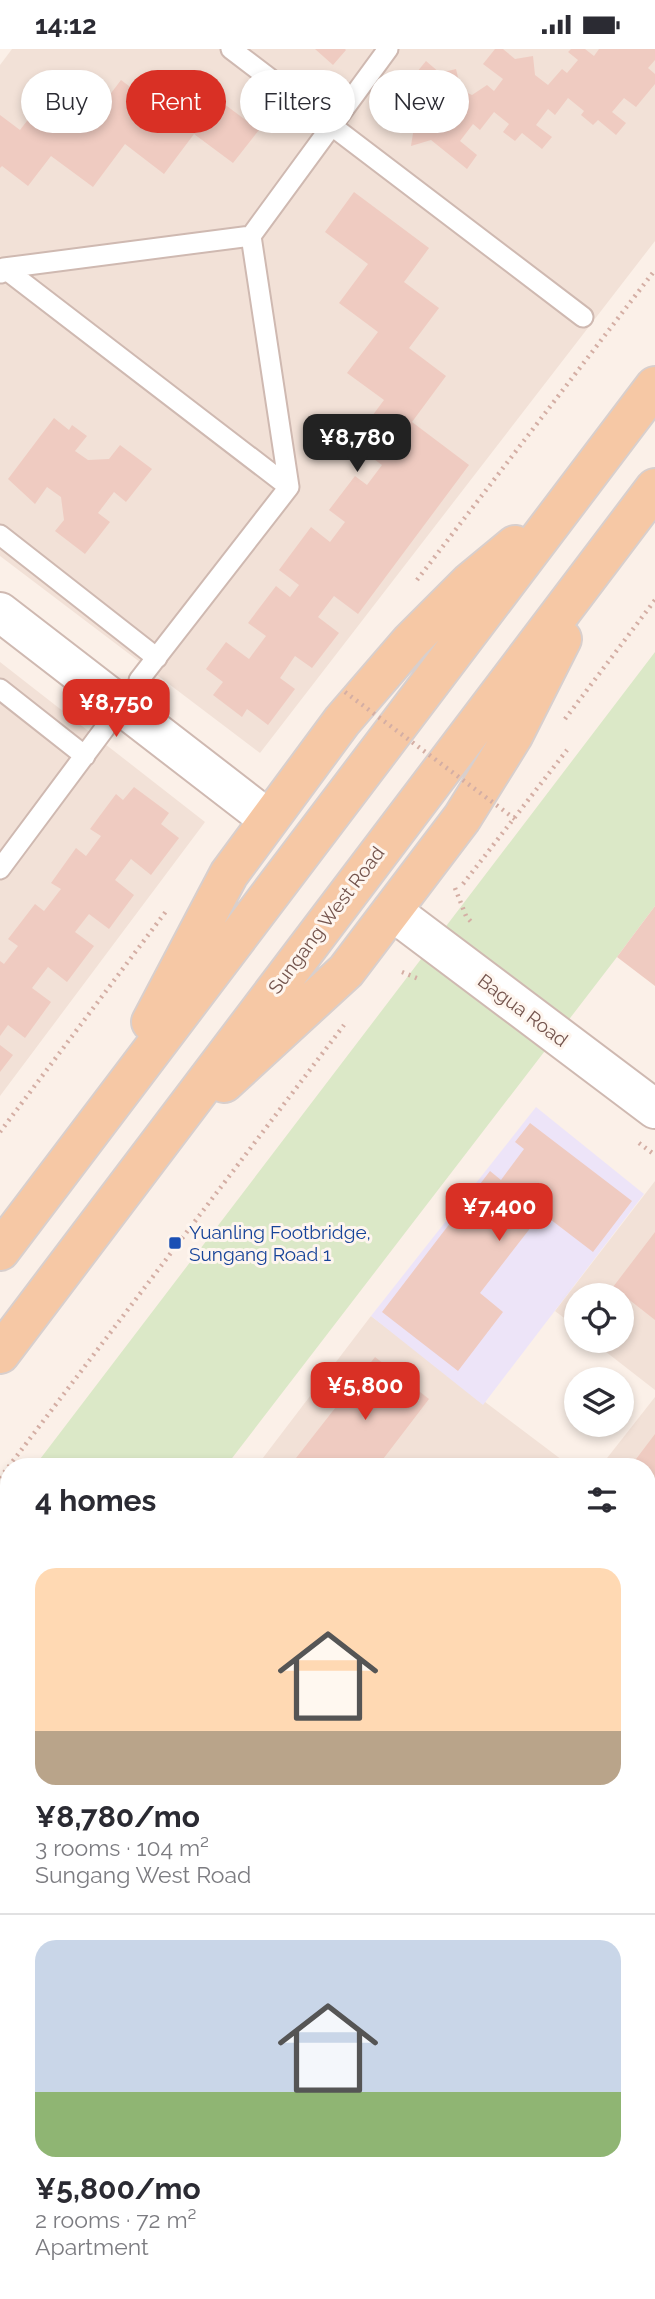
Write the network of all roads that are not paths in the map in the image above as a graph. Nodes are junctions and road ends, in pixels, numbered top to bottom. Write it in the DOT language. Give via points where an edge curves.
graph roads {
  1 [pos="231,49"];
  2 [pos="388,49"];
  3 [pos="258,70"];
  4 [pos="355,94"];
  5 [pos="326,133"];
  6 [pos="340,133"];
  7 [pos="251,236"];
  8 [pos="2,271"];
  9 [pos="583,317"];
  10 [pos="655,386"];
  11 [pos="289,487"];
  12 [pos="655,488"];
  13 [pos="565,504"];
  14 [pos="0,535"];
  15 [pos="607,551"];
  16 [pos="0,612"];
  17 [pos="157,658"];
  18 [pos="139,680"];
  19 [pos="0,689"];
  20 [pos="105,728"];
  21 [pos="85,755"];
  22 [pos="268,819"];
  23 [pos="0,869"];
  24 [pos="391,911"];
  25 [pos="112,1102"];
  26 [pos="655,1109"];
  27 [pos="162,1137"];
  28 [pos="0,1251"];
  29 [pos="0,1354"];
  1 -- 3 [label="lane"];
  2 -- 4 [label="lane"];
  5 -- 7 [label="lane"];
  6 -- 9 [label="lane"];
  7 -- 8 [label="lane"];
  7 -- 11 [label="lane"];
  8 -- 11 [label="lane"];
  10 -- 13 [label="main road"];
  11 -- 17 [label="lane"];
  12 -- 15 [label="main road, Sungang West Road"];
  13 -- 22 [label="main road" via="469,583 411,641 342,721"];
  13 -- 25 [label="main road"];
  14 -- 17 [label="lane"];
  15 -- 24 [label="main road" via="513,736 462,818"];
  15 -- 27 [label="main road, Sungang West Road"];
  16 -- 22 [label="street"];
  17 -- 18 [label="lane"];
  19 -- 21 [label="lane"];
  20 -- 21 [label="lane"];
  21 -- 23 [label="lane"];
  22 -- 25 [label="main road" via="229,874 181,961"];
  24 -- 26 [label="street, Bagua Road"];
  24 -- 27 [label="main road" via="346,971"];
  25 -- 28 [label="main road"];
  27 -- 29 [label="main road, Sungang West Road"];
}
